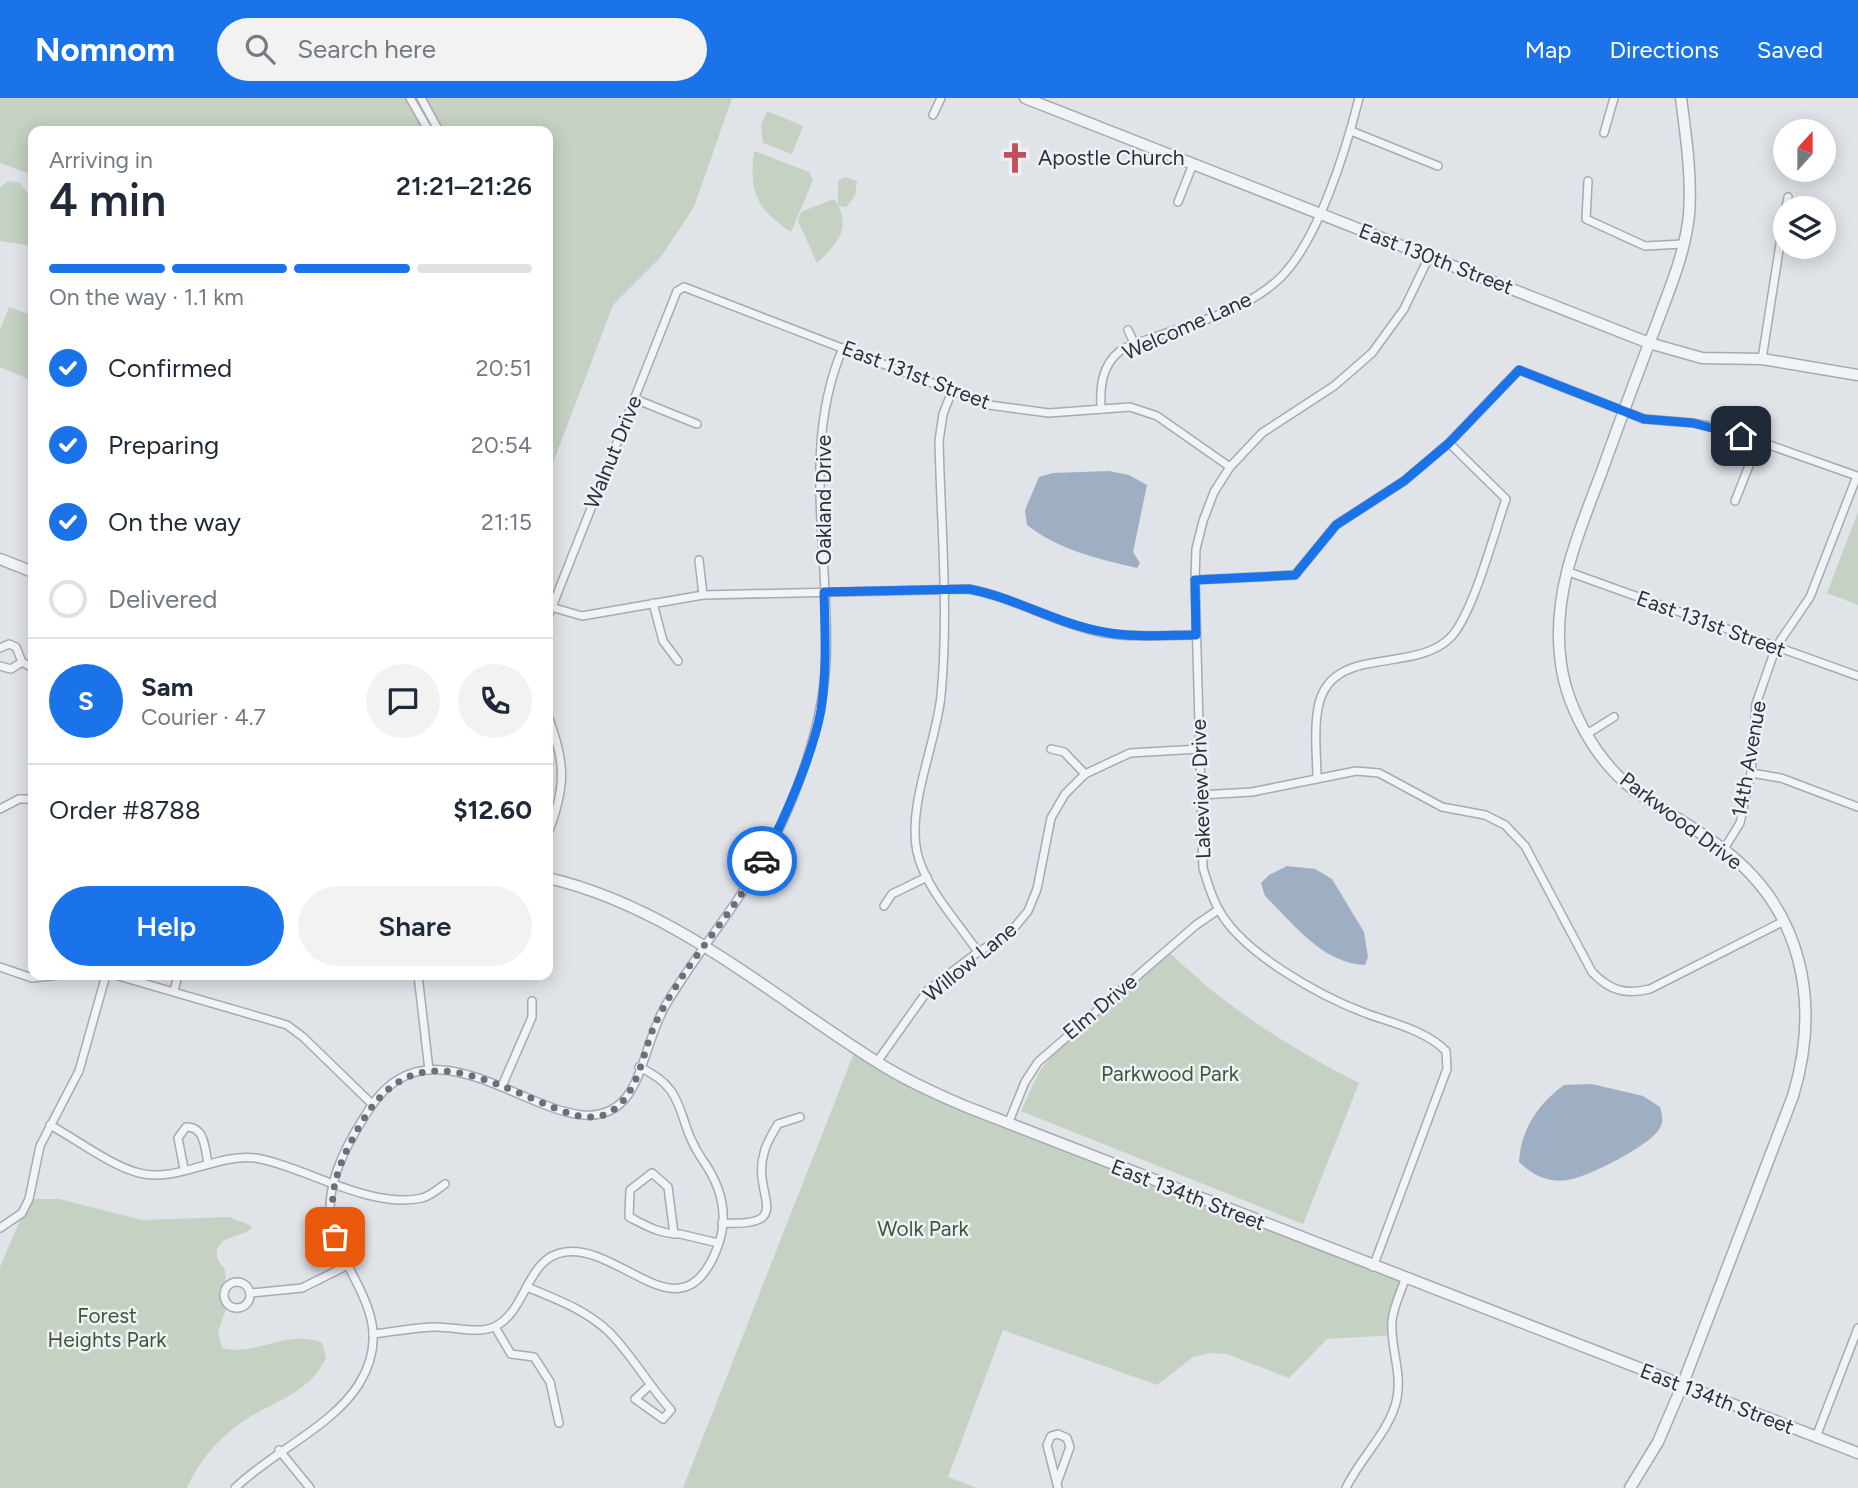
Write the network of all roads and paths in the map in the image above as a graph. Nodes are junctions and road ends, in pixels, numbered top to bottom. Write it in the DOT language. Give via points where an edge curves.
graph roads {
  1 [pos="410,98"];
  2 [pos="421,98"];
  3 [pos="941,98"];
  4 [pos="1025,98"];
  5 [pos="1359,98"];
  6 [pos="1614,98"];
  7 [pos="1681,98"];
  8 [pos="933,116"];
  9 [pos="426,126"];
  10 [pos="436,126"];
  11 [pos="1351,131"];
  12 [pos="1604,133"];
  13 [pos="1193,164"];
  14 [pos="1438,166"];
  15 [pos="1588,181"];
  16 [pos="1178,202"];
  17 [pos="1319,214"];
  18 [pos="1683,244"];
  19 [pos="1429,257"];
  20 [pos="1777,259"];
  21 [pos="680,288"];
  22 [pos="1128,330"];
  23 [pos="1650,343"];
  24 [pos="1135,345"];
  25 [pos="842,348"];
  26 [pos="1762,359"];
  27 [pos="1858,375"];
  28 [pos="952,391"];
  29 [pos="635,399"];
  30 [pos="1101,410"];
  31 [pos="1623,412"];
  32 [pos="697,424"];
  33 [pos="1449,443"];
  34 [pos="1758,443"];
  35 [pos="1230,467"];
  36 [pos="1857,476"];
  37 [pos="1735,501"];
  38 [pos="0,559"];
  39 [pos="699,560"];
  40 [pos="28,570"];
  41 [pos="1565,570"];
  42 [pos="1195,580"];
  43 [pos="942,589"];
  44 [pos="824,592"];
  45 [pos="702,595"];
  46 [pos="553,602"];
  47 [pos="653,603"];
  48 [pos="553,608"];
  49 [pos="1196,635"];
  50 [pos="1776,647"];
  51 [pos="0,648"];
  52 [pos="678,661"];
  53 [pos="22,663"];
  54 [pos="0,666"];
  55 [pos="28,666"];
  56 [pos="1858,676"];
  57 [pos="1614,717"];
  58 [pos="1587,734"];
  59 [pos="553,735"];
  60 [pos="1051,749"];
  61 [pos="1199,749"];
  62 [pos="1751,772"];
  63 [pos="1085,774"];
  64 [pos="1317,779"];
  65 [pos="1200,795"];
  66 [pos="28,799"];
  67 [pos="2,804"];
  68 [pos="1858,807"];
  69 [pos="553,817"];
  70 [pos="1724,849"];
  71 [pos="927,877"];
  72 [pos="553,879"];
  73 [pos="884,906"];
  74 [pos="1218,910"];
  75 [pos="1784,921"];
  76 [pos="704,947"];
  77 [pos="978,951"];
  78 [pos="0,967"];
  79 [pos="28,977"];
  80 [pos="105,980"];
  81 [pos="133,980"];
  82 [pos="177,980"];
  83 [pos="419,980"];
  84 [pos="174,991"];
  85 [pos="533,1001"];
  86 [pos="877,1062"];
  87 [pos="639,1067"];
  88 [pos="429,1070"];
  89 [pos="502,1086"];
  90 [pos="372,1104"];
  91 [pos="800,1117"];
  92 [pos="1008,1124"];
  93 [pos="50,1125"];
  94 [pos="208,1164"];
  95 [pos="184,1169"];
  96 [pos="445,1184"];
  97 [pos="333,1185"];
  98 [pos="722,1223"];
  99 [pos="0,1228"];
  100 [pos="674,1234"];
  101 [pos="718,1243"];
  102 [pos="350,1264"];
  103 [pos="1373,1267"];
  104 [pos="1405,1279"];
  105 [pos="527,1287"];
  106 [pos="251,1293"];
  107 [pos="495,1327"];
  108 [pos="1858,1328"];
  109 [pos="373,1334"];
  110 [pos="1682,1385"];
  111 [pos="649,1387"];
  112 [pos="559,1423"];
  113 [pos="1816,1437"];
  114 [pos="279,1450"];
  115 [pos="1858,1453"];
  116 [pos="1058,1486"];
  117 [pos="235,1488"];
  118 [pos="310,1488"];
  119 [pos="1346,1488"];
  120 [pos="1630,1488"];
  1 -- 9 [label="street"];
  2 -- 10 [label="street"];
  3 -- 8 [label="street"];
  4 -- 13 [label="street, East 130th Street"];
  5 -- 11 [label="street, Welcome Lane"];
  6 -- 12 [label="street"];
  7 -- 18 [label="street, Parkwood Drive" via="1689,163 1689,217"];
  11 -- 14 [label="street"];
  11 -- 17 [label="street, Welcome Lane"];
  13 -- 16 [label="street"];
  13 -- 17 [label="street, East 130th Street"];
  15 -- 18 [label="street" via="1586,219 1645,246"];
  17 -- 19 [label="street, East 130th Street"];
  17 -- 24 [label="street, Welcome Lane" via="1296,259 1262,292 1234,308"];
  18 -- 23 [label="street, Parkwood Drive"];
  19 -- 23 [label="street, East 130th Street"];
  19 -- 35 [label="street, Lakeview Drive" via="1404,309 1371,353 1334,386 1262,433"];
  20 -- 26 [label="street"];
  21 -- 25 [label="street, East 131st Street"];
  21 -- 29 [label="street, Walnut Drive"];
  22 -- 24 [label="street"];
  23 -- 26 [label="street, East 130th Street" via="1699,358"];
  23 -- 31 [label="street, Parkwood Drive"];
  24 -- 30 [label="street, Welcome Lane" via="1120,351 1105,370"];
  25 -- 28 [label="street, East 131st Street"];
  25 -- 44 [label="street, Oakland Drive" via="830,377 820,465"];
  26 -- 27 [label="street, East 130th Street"];
  28 -- 30 [label="street, East 131st Street" via="1021,411"];
  28 -- 43 [label="street" via="939,442"];
  29 -- 32 [label="street"];
  29 -- 46 [label="street, Walnut Drive"];
  30 -- 35 [label="street, East 131st Street" via="1130,407 1157,416"];
  31 -- 33 [label="street" via="1519,370"];
  31 -- 34 [label="street" via="1724,429"];
  31 -- 41 [label="street, Parkwood Drive"];
  33 -- 42 [label="street" via="1404,481 1336,525 1295,575"];
  33 -- 64 [label="street" via="1506,499 1464,617 1451,637 1431,652 1359,664 1331,682 1317,713"];
  34 -- 36 [label="street"];
  34 -- 37 [label="street"];
  35 -- 42 [label="street, Lakeview Drive" via="1203,521"];
  36 -- 50 [label="street, 14th Avenue" via="1810,597"];
  38 -- 40 [label="street"];
  39 -- 45 [label="street"];
  41 -- 50 [label="street, East 131st Street"];
  41 -- 58 [label="street, Parkwood Drive" via="1560,655 1569,695"];
  42 -- 49 [label="street, Lakeview Drive"];
  43 -- 44 [label="street"];
  43 -- 49 [label="street" via="992,593 1103,632"];
  43 -- 71 [label="street" via="941,698 915,824 917,853"];
  44 -- 45 [label="street"];
  44 -- 76 [label="street, Oakland Drive" via="826,662 820,713 803,765 778,833"];
  45 -- 47 [label="street"];
  47 -- 48 [label="street" via="582,616"];
  47 -- 52 [label="street" via="663,641"];
  49 -- 61 [label="street, Lakeview Drive"];
  50 -- 56 [label="street, East 131st Street"];
  50 -- 62 [label="street, 14th Avenue" via="1756,704"];
  51 -- 53 [label="street" via="16,647"];
  53 -- 54 [label="street" via="11,670"];
  53 -- 55 [label="street"];
  57 -- 58 [label="street"];
  58 -- 70 [label="street, Parkwood Drive" via="1632,788"];
  59 -- 69 [label="street" via="563,765 563,786"];
  60 -- 63 [label="street" via="1064,752"];
  61 -- 63 [label="street, Willow Lane" via="1130,753"];
  61 -- 65 [label="street, Lakeview Drive"];
  62 -- 68 [label="street"];
  62 -- 70 [label="street, 14th Avenue" via="1740,823"];
  63 -- 77 [label="street, Willow Lane" via="1065,794 1051,818 1028,911 1009,934"];
  64 -- 65 [label="street" via="1252,792"];
  64 -- 75 [label="street" via="1356,771 1379,773 1443,807 1485,815 1506,825 1525,846 1592,972 1618,991 1650,989"];
  65 -- 74 [label="street, Lakeview Drive" via="1203,868"];
  66 -- 67 [label="street"];
  70 -- 75 [label="street, Parkwood Drive" via="1758,881"];
  71 -- 73 [label="street" via="892,894"];
  71 -- 77 [label="street"];
  72 -- 76 [label="street, East 134th Street" via="648,914"];
  74 -- 92 [label="street, Elm Drive" via="1052,1048 1025,1082"];
  74 -- 103 [label="street, Lakeview Drive" via="1244,941 1307,985 1345,1005 1434,1039 1446,1051 1447,1069"];
  75 -- 110 [label="street, Parkwood Drive" via="1805,989 1803,1063"];
  76 -- 86 [label="street, East 134th Street"];
  76 -- 87 [label="street, Oakland Drive" via="659,1017"];
  77 -- 86 [label="street, Willow Lane" via="928,990"];
  78 -- 79 [label="street"];
  80 -- 93 [label="street" via="79,1070"];
  81 -- 84 [label="street"];
  82 -- 84 [label="street"];
  83 -- 88 [label="street"];
  84 -- 90 [label="street" via="287,1025"];
  85 -- 89 [label="street" via="532,1017"];
  86 -- 92 [label="street, East 134th Street"];
  87 -- 89 [label="street, Oakland Drive" via="629,1094 598,1117 569,1114"];
  87 -- 98 [label="street" via="660,1076 672,1088 691,1143 720,1190"];
  88 -- 89 [label="street, Oakland Drive" via="457,1070"];
  88 -- 90 [label="street, Oakland Drive" via="395,1083"];
  90 -- 97 [label="street, Oakland Drive"];
  91 -- 98 [label="street" via="778,1124 763,1155 768,1199 759,1222"];
  92 -- 103 [label="street, East 134th Street"];
  93 -- 95 [label="street" via="140,1174"];
  93 -- 99 [label="street" via="22,1213"];
  94 -- 95 [label="street"];
  94 -- 95 [label="street" via="201,1132 186,1126 178,1138"];
  94 -- 97 [label="street" via="257,1158"];
  96 -- 97 [label="street" via="425,1198 415,1199"];
  97 -- 102 [label="street, Oakland Drive" via="330,1210 335,1237"];
  98 -- 101 [label="street"];
  100 -- 100 [label="street" via="661,1234 629,1217 630,1190 652,1173 668,1188"];
  100 -- 101 [label="street"];
  101 -- 105 [label="street" via="702,1276 684,1287 663,1288 588,1254 565,1252 540,1265"];
  102 -- 106 [label="street" via="302,1288"];
  102 -- 109 [label="street, Oakland Drive"];
  103 -- 104 [label="street, East 134th Street"];
  104 -- 110 [label="street, East 134th Street"];
  104 -- 119 [label="street" via="1392,1321 1399,1376 1397,1400"];
  105 -- 107 [label="street" via="511,1314"];
  105 -- 111 [label="street" via="573,1306 609,1332"];
  107 -- 109 [label="street"];
  107 -- 112 [label="street" via="511,1354 534,1357 550,1381"];
  108 -- 113 [label="street"];
  109 -- 114 [label="street, Oakland Drive" via="366,1371 344,1405"];
  110 -- 113 [label="street, East 134th Street"];
  110 -- 120 [label="street, Parkwood Drive" via="1658,1442"];
  111 -- 111 [label="street" via="671,1410 663,1419 635,1399"];
  113 -- 115 [label="street, East 134th Street"];
  114 -- 117 [label="street, Oakland Drive"];
  114 -- 118 [label="street"];
  116 -- 116 [label="street" via="1070,1447 1067,1438 1058,1434 1051,1436 1047,1445"];
}
